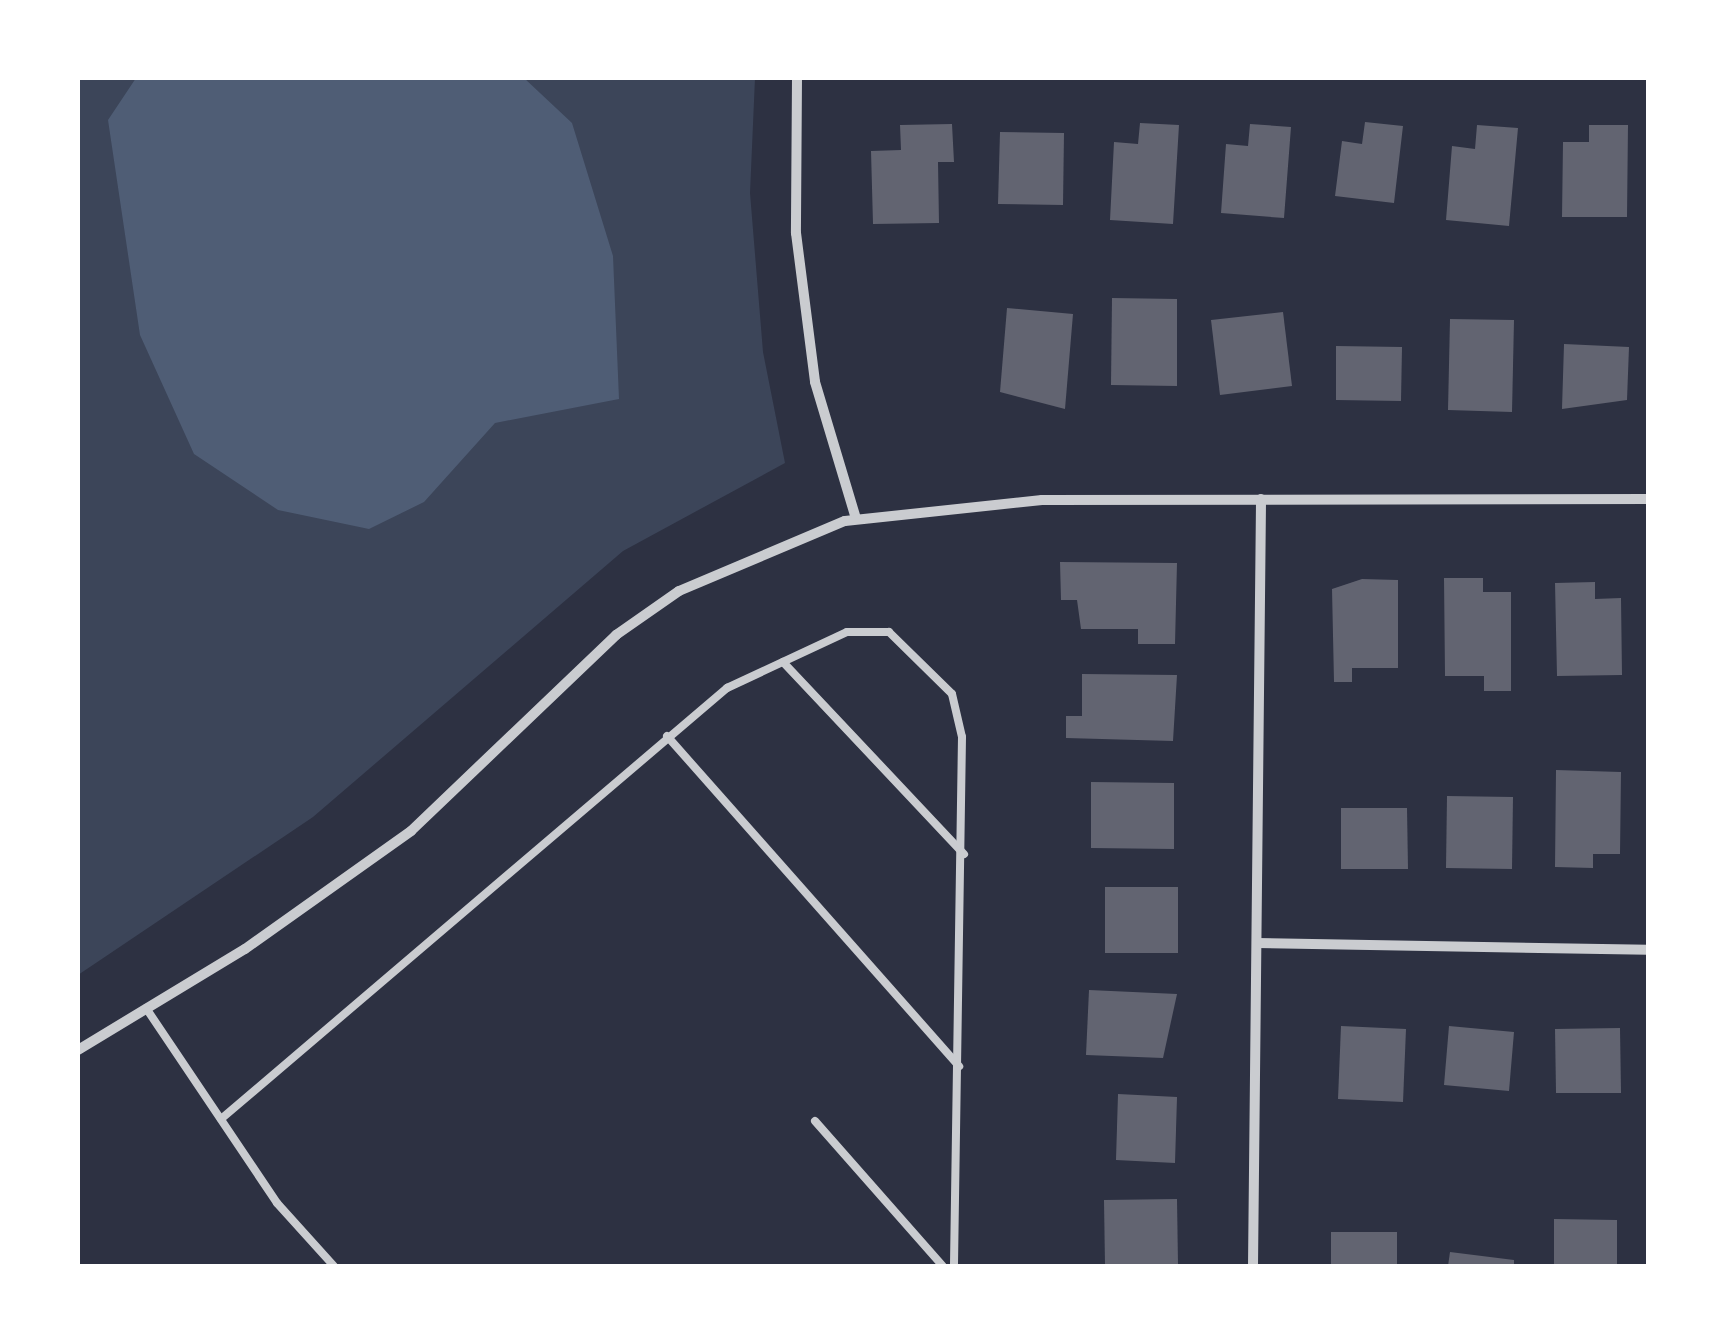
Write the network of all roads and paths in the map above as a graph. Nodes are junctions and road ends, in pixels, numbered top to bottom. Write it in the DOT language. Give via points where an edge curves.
graph roads {
  1 [pos="797,78"];
  2 [pos="1262,499"];
  3 [pos="1648,499"];
  4 [pos="856,519"];
  5 [pos="783,662"];
  6 [pos="667,736"];
  7 [pos="964,854"];
  8 [pos="1256,943"];
  9 [pos="1648,950"];
  10 [pos="146,1008"];
  11 [pos="78,1050"];
  12 [pos="959,1066"];
  13 [pos="222,1119"];
  14 [pos="815,1121"];
  15 [pos="334,1266"];
  16 [pos="943,1266"];
  17 [pos="954,1266"];
  18 [pos="1253,1266"];
  1 -- 4 [label="street" via="796,234 814,382"];
  2 -- 3 [label="street"];
  2 -- 4 [label="street" via="1042,500"];
  2 -- 8 [label="street"];
  4 -- 10 [label="street" via="678,592 616,636 411,831"];
  5 -- 6 [label="lane" via="727,688"];
  5 -- 7 [label="lane"];
  5 -- 7 [label="lane" via="847,632 889,632 921,656 952,694 962,737"];
  6 -- 12 [label="lane"];
  6 -- 13 [label="lane"];
  7 -- 12 [label="lane"];
  8 -- 9 [label="street"];
  8 -- 18 [label="street"];
  10 -- 11 [label="street"];
  10 -- 13 [label="lane"];
  12 -- 17 [label="lane"];
  13 -- 15 [label="lane"];
  14 -- 16 [label="lane"];
}
